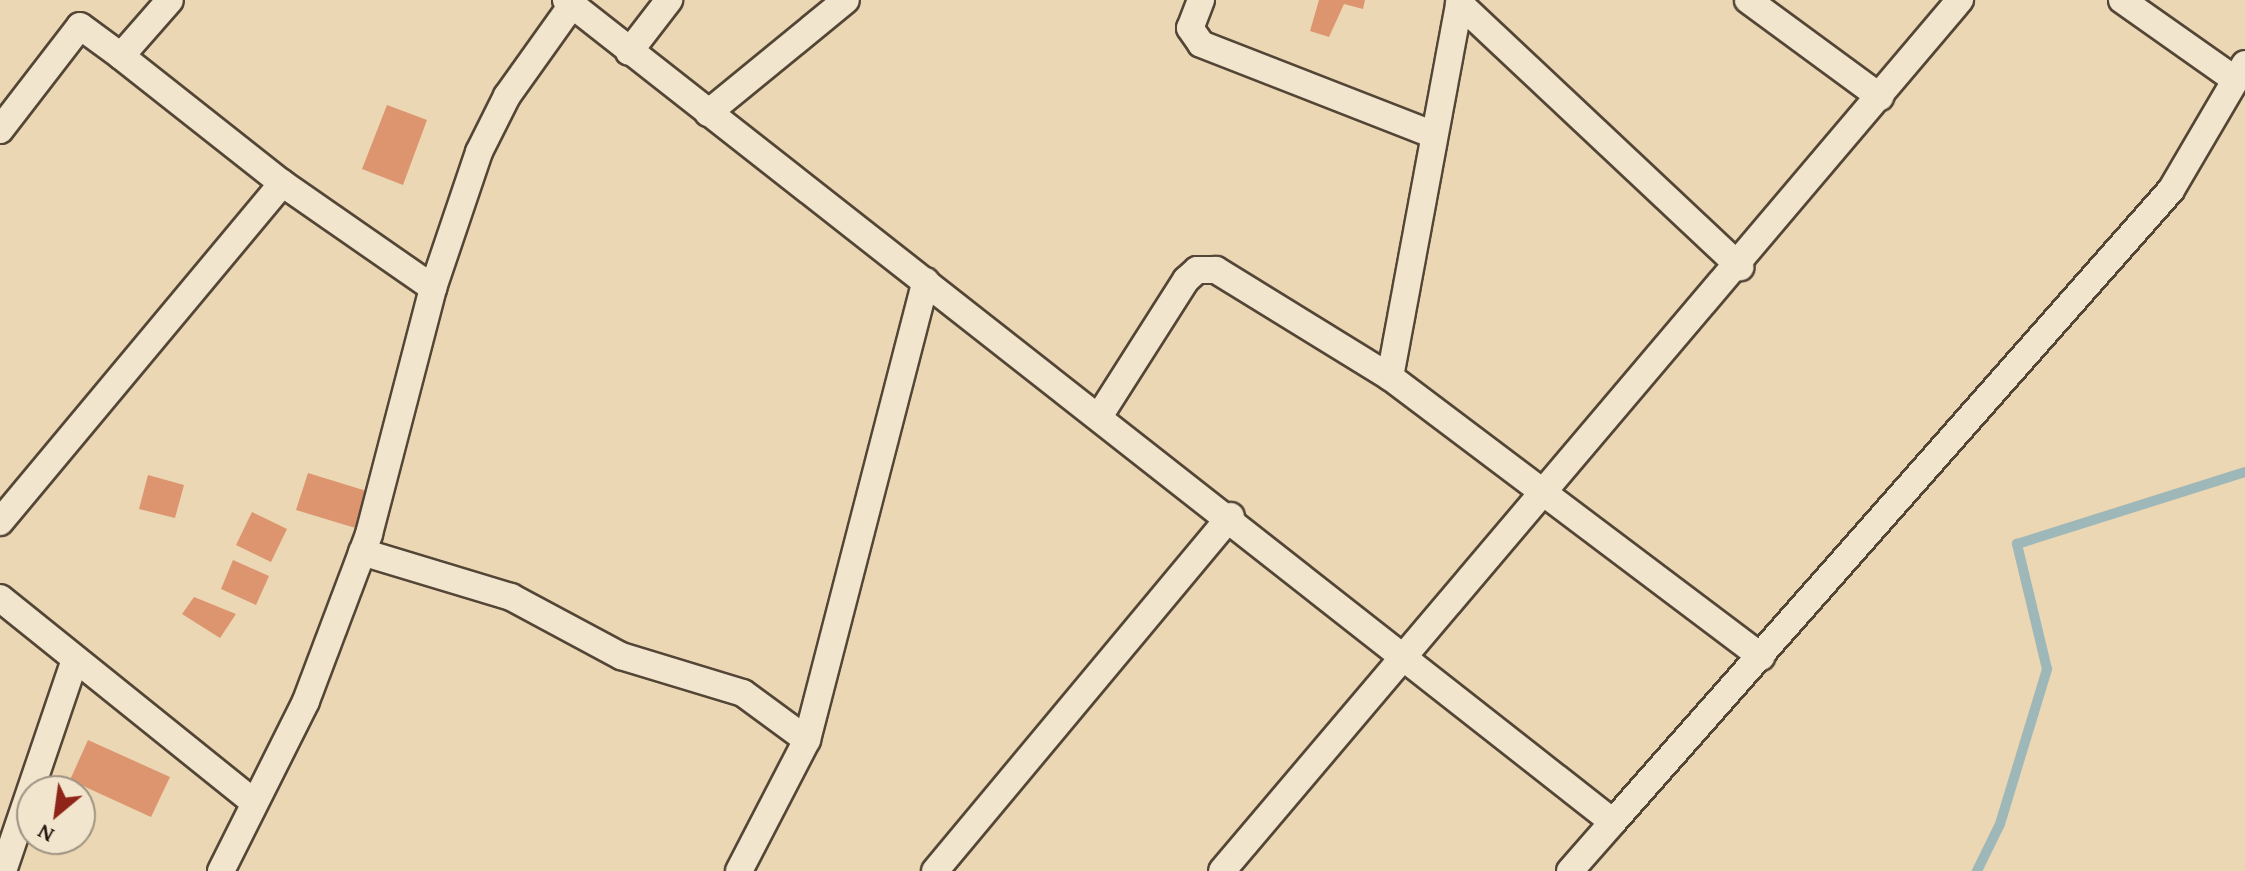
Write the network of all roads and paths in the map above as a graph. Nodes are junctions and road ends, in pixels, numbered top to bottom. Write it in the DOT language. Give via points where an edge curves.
graph roads {
  1 [pos="170,0"];
  2 [pos="669,0"];
  3 [pos="846,0"];
  4 [pos="1201,0"];
  5 [pos="1748,0"];
  6 [pos="1960,0"];
  7 [pos="2122,0"];
  8 [pos="569,2"];
  9 [pos="1460,2"];
  10 [pos="629,52"];
  11 [pos="121,56"];
  12 [pos="2240,72"];
  13 [pos="1880,97"];
  14 [pos="708,113"];
  15 [pos="0,130"];
  16 [pos="1434,135"];
  17 [pos="282,183"];
  18 [pos="1740,267"];
  19 [pos="926,281"];
  20 [pos="433,288"];
  21 [pos="1390,377"];
  22 [pos="1100,415"];
  23 [pos="1544,488"];
  24 [pos="1231,516"];
  25 [pos="0,522"];
  26 [pos="362,552"];
  27 [pos="0,598"];
  28 [pos="1404,653"];
  29 [pos="1761,657"];
  30 [pos="75,659"];
  31 [pos="807,740"];
  32 [pos="254,802"];
  33 [pos="1613,822"];
  34 [pos="3,871"];
  35 [pos="221,871"];
  36 [pos="739,871"];
  37 [pos="935,871"];
  38 [pos="1222,871"];
  39 [pos="1570,871"];
  1 -- 11 [label="street"];
  2 -- 10 [label="street"];
  3 -- 14 [label="street"];
  4 -- 16 [label="street" via="1190,28 1201,44"];
  5 -- 13 [label="street"];
  6 -- 13 [label="street"];
  7 -- 12 [label="street"];
  8 -- 10 [label="street"];
  8 -- 20 [label="street" via="507,96"];
  9 -- 16 [label="street"];
  9 -- 18 [label="street"];
  10 -- 14 [label="street"];
  11 -- 15 [label="street" via="80,26"];
  11 -- 17 [label="street"];
  12 -- 29 [label="street" via="2171,190"];
  13 -- 18 [label="street"];
  14 -- 19 [label="street"];
  16 -- 21 [label="street"];
  17 -- 20 [label="street"];
  17 -- 25 [label="street"];
  18 -- 23 [label="street"];
  19 -- 22 [label="street"];
  19 -- 31 [label="street"];
  20 -- 26 [label="street"];
  21 -- 22 [label="street" via="1216,270 1197,270"];
  21 -- 23 [label="street"];
  22 -- 24 [label="street"];
  23 -- 28 [label="street"];
  23 -- 29 [label="street"];
  24 -- 28 [label="street"];
  24 -- 37 [label="street"];
  26 -- 31 [label="street" via="511,597 621,656 743,693"];
  26 -- 32 [label="street" via="306,701"];
  27 -- 30 [label="street"];
  28 -- 33 [label="street"];
  28 -- 38 [label="street"];
  29 -- 33 [label="street"];
  30 -- 32 [label="street"];
  30 -- 34 [label="street"];
  31 -- 36 [label="street"];
  32 -- 35 [label="street"];
  33 -- 39 [label="street"];
}
